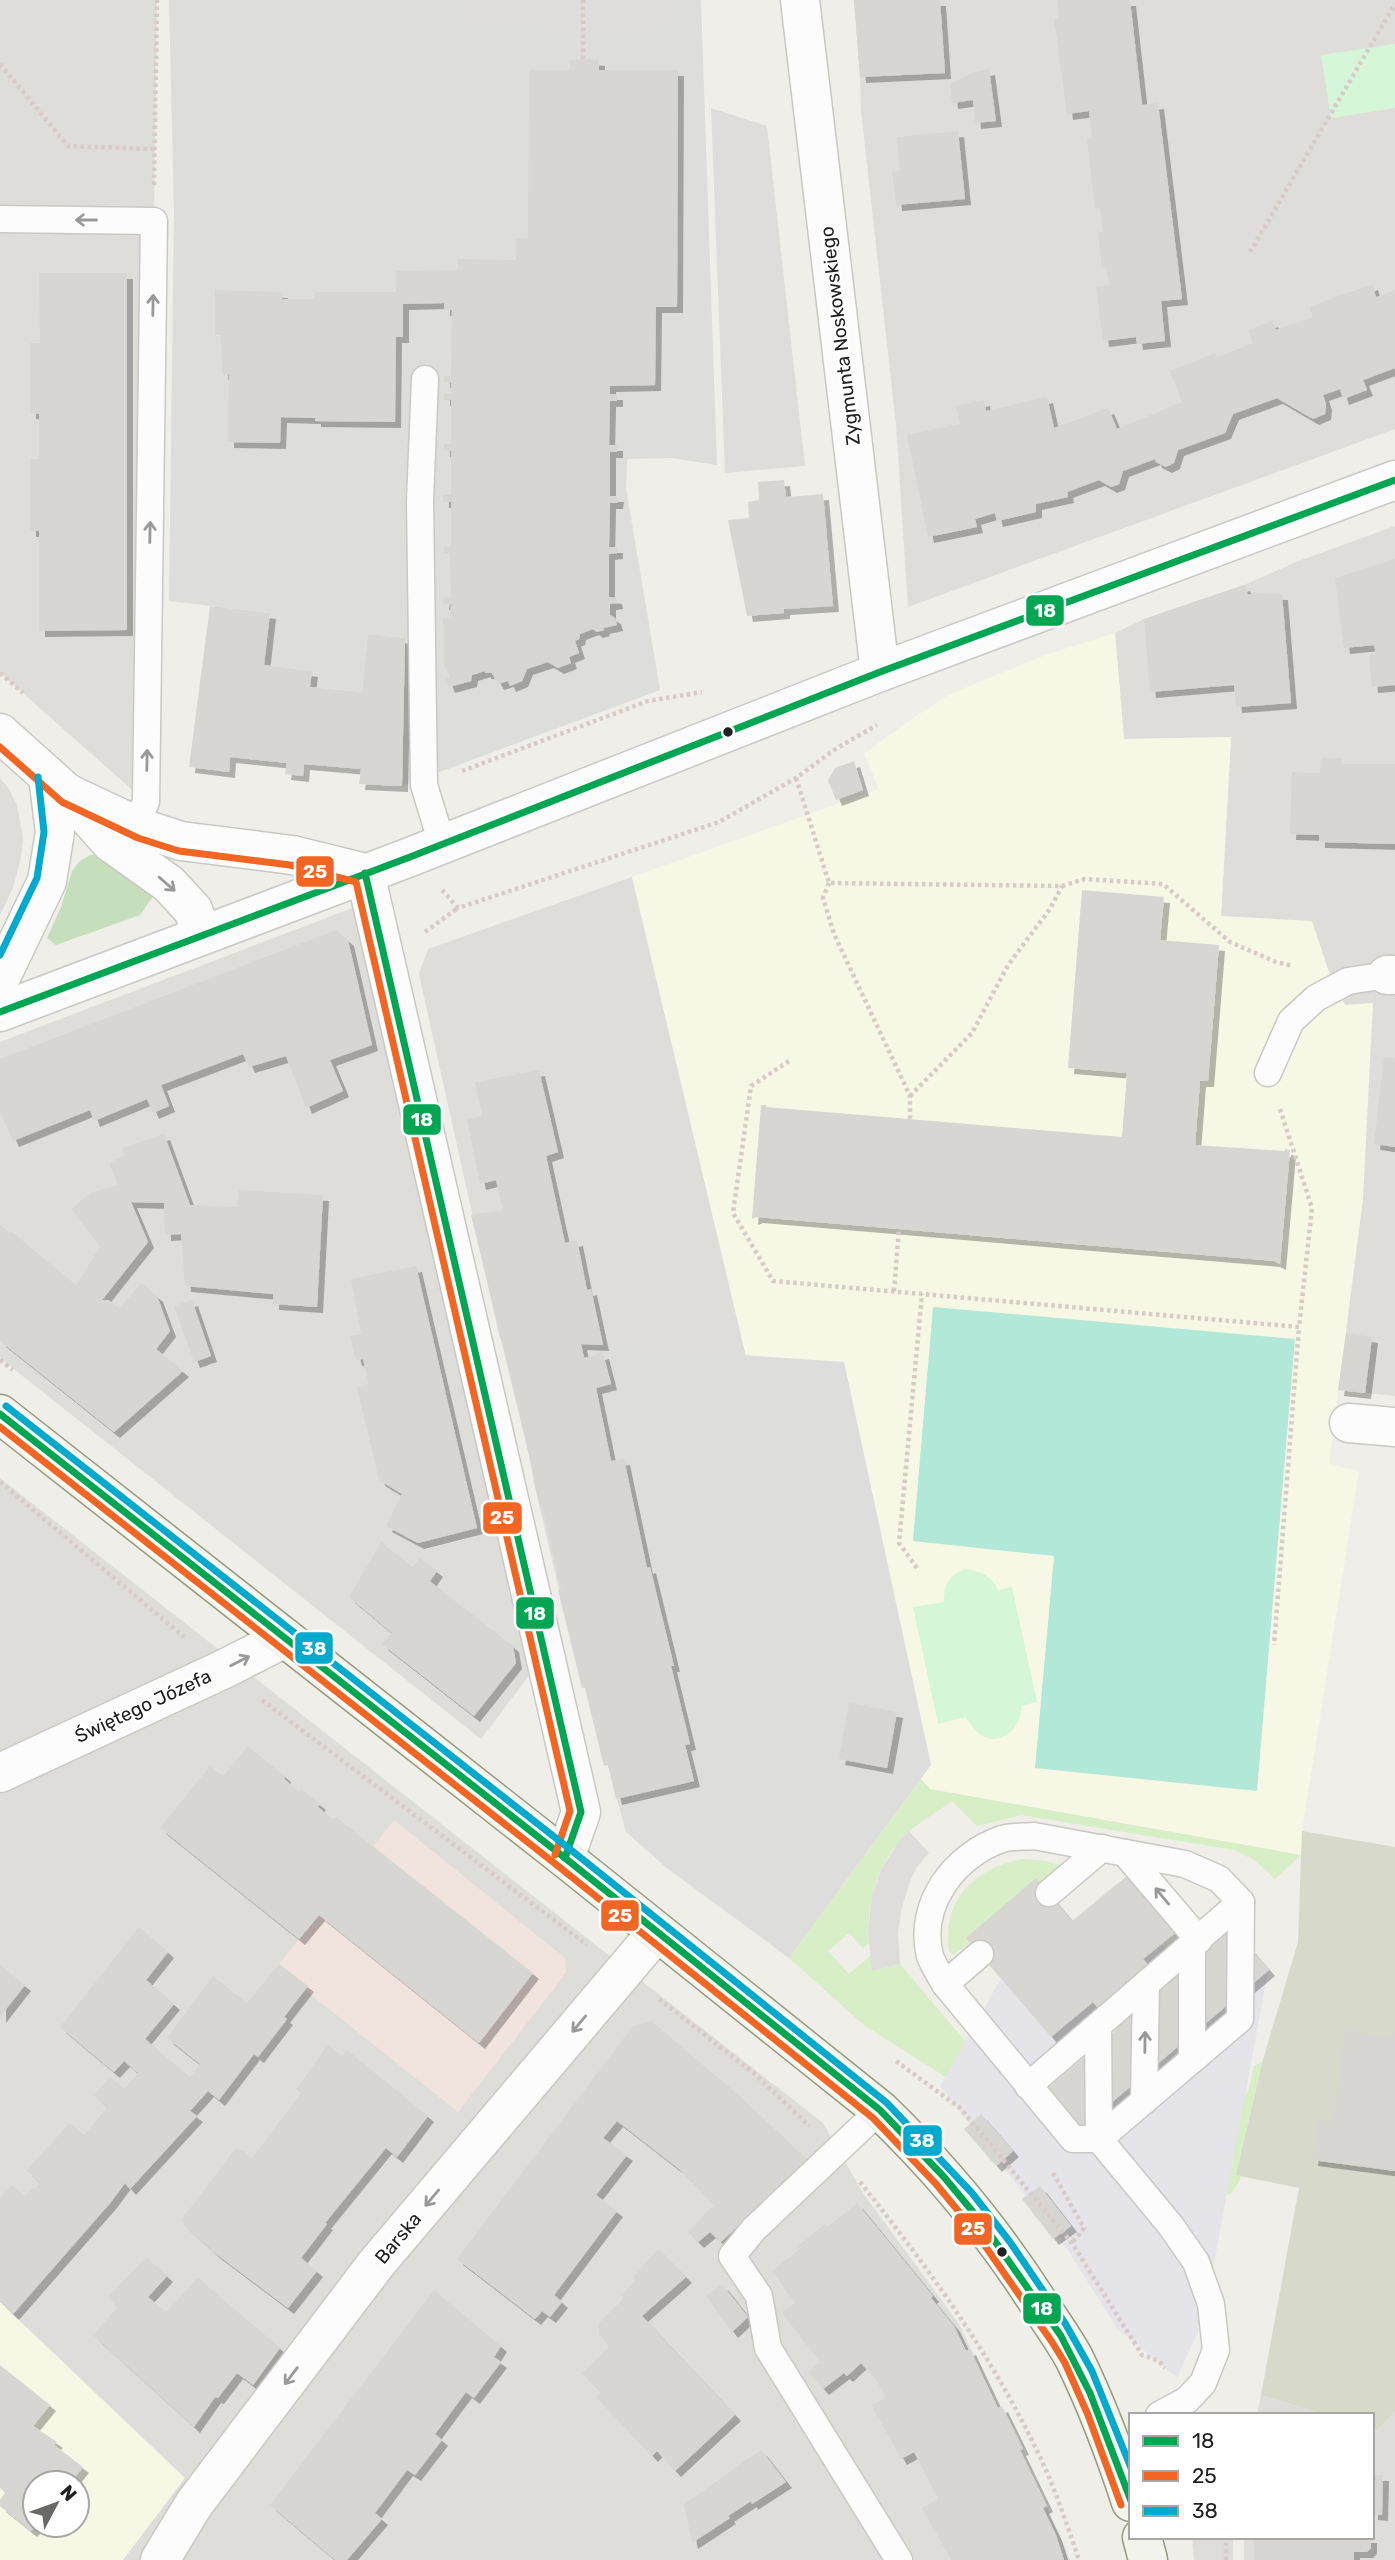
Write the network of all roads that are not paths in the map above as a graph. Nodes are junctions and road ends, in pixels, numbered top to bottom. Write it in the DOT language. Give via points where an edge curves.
graph roads {
  1 [pos="800,0"];
  2 [pos="0,219"];
  3 [pos="425,379"];
  4 [pos="1395,480"];
  5 [pos="880,672"];
  6 [pos="0,733"];
  7 [pos="58,784"];
  8 [pos="126,836"];
  9 [pos="442,844"];
  10 [pos="365,873"];
  11 [pos="202,934"];
  12 [pos="1391,975"];
  13 [pos="0,979"];
  14 [pos="0,1012"];
  15 [pos="1268,1073"];
  16 [pos="0,1414"];
  17 [pos="1349,1423"];
  18 [pos="1395,1426"];
  19 [pos="285,1638"];
  20 [pos="0,1773"];
  21 [pos="1113,1850"];
  22 [pos="565,1858"];
  23 [pos="1049,1893"];
  24 [pos="1241,1902"];
  25 [pos="657,1932"];
  26 [pos="1195,1942"];
  27 [pos="980,1954"];
  28 [pos="945,1984"];
  29 [pos="1146,1984"];
  30 [pos="1098,2026"];
  31 [pos="1192,2060"];
  32 [pos="1028,2086"];
  33 [pos="1144,2101"];
  34 [pos="880,2110"];
  35 [pos="1099,2140"];
  36 [pos="1163,2413"];
  37 [pos="1121,2436"];
  38 [pos="1129,2489"];
  39 [pos="1143,2539"];
  40 [pos="160,2560"];
  41 [pos="899,2560"];
  42 [pos="1148,2560"];
  1 -- 5 [label="street, Zygmunta Noskowskiego"];
  8 -- 2 [label="lane, one-way" via="146,802 154,221"];
  3 -- 9 [label="lane" via="420,501 424,785"];
  4 -- 5 [label="street"];
  5 -- 9 [label="street"];
  6 -- 7 [label="street"];
  7 -- 8 [label="street" via="110,842"];
  7 -- 13 [label="street" via="47,881"];
  8 -- 10 [label="street" via="292,855"];
  8 -- 11 [label="street, one-way" via="192,910"];
  9 -- 10 [label="street"];
  10 -- 11 [label="street"];
  10 -- 22 [label="street" via="581,1812"];
  11 -- 14 [label="street"];
  12 -- 15 [label="lane" via="1348,981 1316,998 1291,1021"];
  16 -- 19 [label="main road"];
  17 -- 18 [label="street"];
  20 -- 19 [label="street, Świętego Józefa, one-way"];
  19 -- 22 [label="main road"];
  21 -- 23 [label="lane"];
  21 -- 24 [label="lane" via="1185,1864 1219,1879"];
  26 -- 21 [label="lane, one-way"];
  21 -- 28 [label="lane" via="1034,1836 1004,1838 976,1851 952,1870 935,1897 927,1924 930,1957"];
  22 -- 25 [label="main road"];
  24 -- 26 [label="lane"];
  24 -- 31 [label="lane" via="1240,2019"];
  25 -- 34 [label="main road"];
  25 -- 40 [label="street, Barska, one-way" via="376,2264 194,2504"];
  26 -- 29 [label="lane"];
  26 -- 31 [label="lane"];
  27 -- 28 [label="lane"];
  28 -- 32 [label="lane"];
  29 -- 30 [label="lane"];
  33 -- 29 [label="lane, one-way"];
  30 -- 32 [label="lane"];
  30 -- 35 [label="lane"];
  31 -- 33 [label="lane"];
  32 -- 35 [label="lane" via="1073,2139"];
  33 -- 35 [label="lane"];
  34 -- 37 [label="main road" via="930,2159 1004,2250"];
  34 -- 41 [label="lane" via="754,2229 732,2256 758,2296 768,2348"];
  35 -- 36 [label="lane" via="1196,2262 1211,2304 1216,2350 1203,2383 1187,2400"];
  37 -- 38 [label="main road"];
  39 -- 42 [label="main road"];
}
